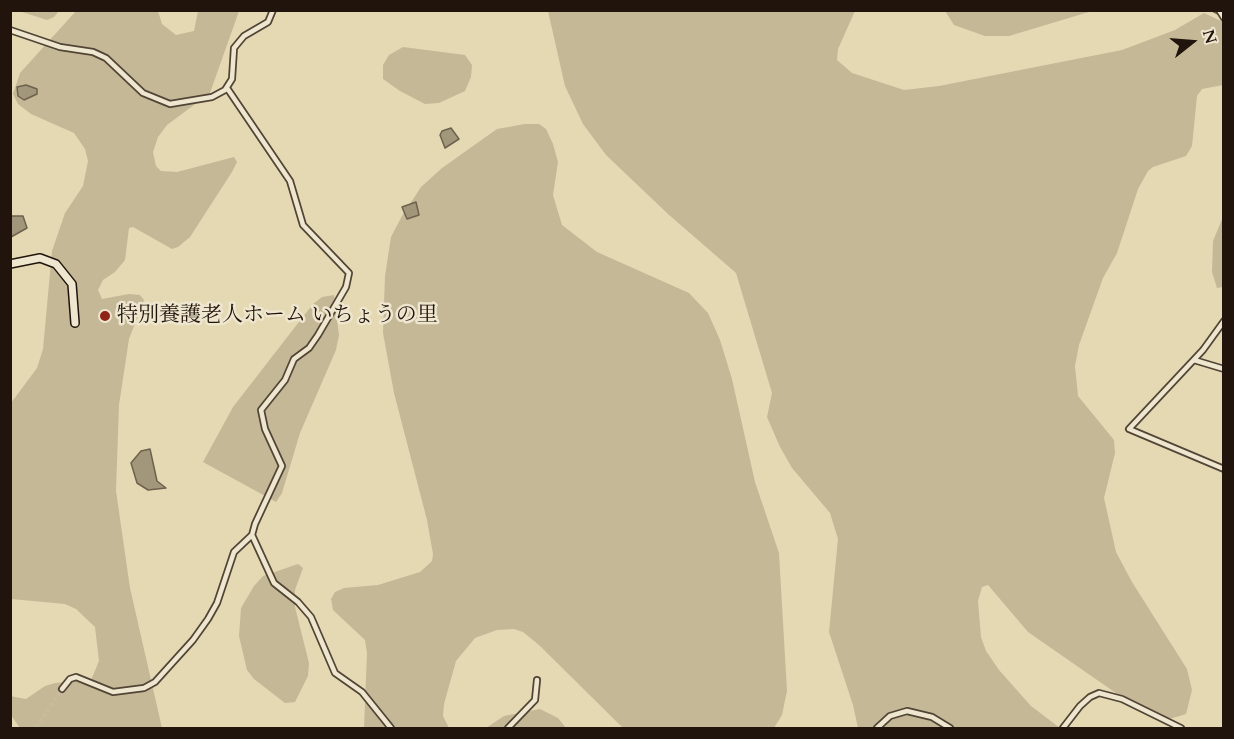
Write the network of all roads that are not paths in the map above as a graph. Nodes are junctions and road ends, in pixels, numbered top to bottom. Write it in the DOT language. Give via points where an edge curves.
graph roads {
  1 [pos="273,10"];
  2 [pos="1219,10"];
  3 [pos="1224,18"];
  4 [pos="10,30"];
  5 [pos="227,88"];
  6 [pos="10,264"];
  7 [pos="1224,321"];
  8 [pos="75,323"];
  9 [pos="1194,360"];
  10 [pos="1224,369"];
  11 [pos="1224,469"];
  12 [pos="252,536"];
  13 [pos="537,680"];
  14 [pos="62,689"];
  15 [pos="391,729"];
  16 [pos="508,729"];
  17 [pos="877,729"];
  18 [pos="950,729"];
  19 [pos="1063,729"];
  20 [pos="1181,729"];
  1 -- 5 [label="street" via="268,22 244,36 234,48 232,79"];
  2 -- 3 [label="street"];
  4 -- 5 [label="street" via="106,58 143,93 170,104 212,97"];
  5 -- 12 [label="street" via="290,181 303,225 349,273 346,287 318,334 309,348 294,359 285,380 261,410 282,466"];
  6 -- 8 [label="street" via="40,258 57,264 72,284"];
  7 -- 9 [label="street"];
  9 -- 10 [label="street"];
  9 -- 11 [label="street" via="1129,429"];
  12 -- 14 [label="street" via="234,552 208,619 154,682 144,688 113,692 76,677"];
  12 -- 15 [label="street" via="274,583 308,613 335,673 362,692"];
  13 -- 16 [label="street" via="535,700"];
  17 -- 18 [label="street" via="890,716 906,711 932,717"];
  19 -- 20 [label="street" via="1090,696 1099,693 1122,699"];
}
